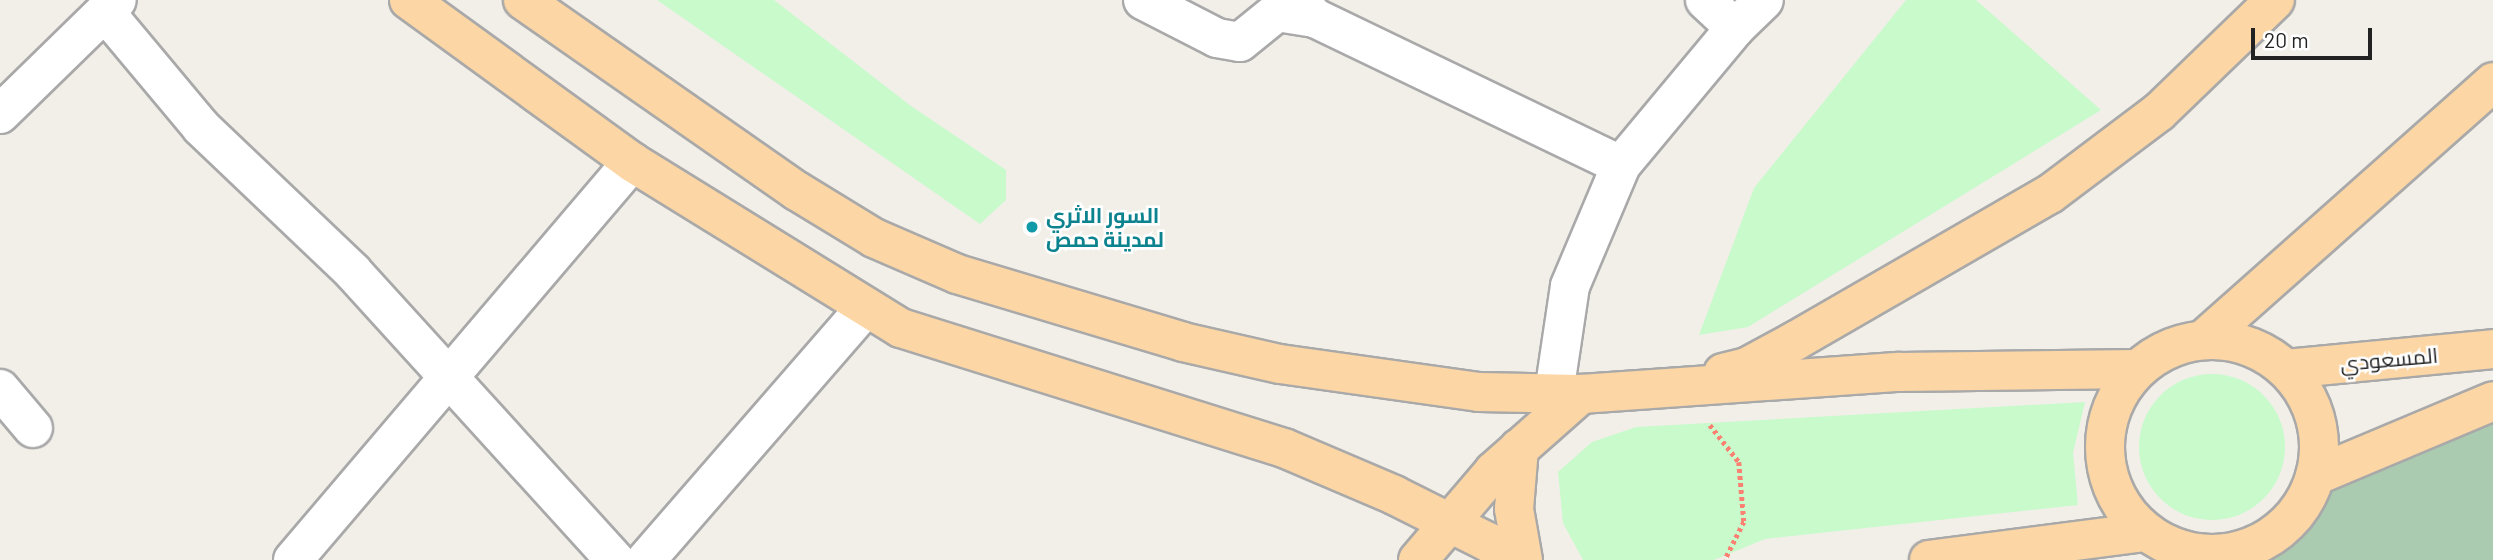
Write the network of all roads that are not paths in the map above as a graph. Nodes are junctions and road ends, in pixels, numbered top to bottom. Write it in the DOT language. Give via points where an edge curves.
graph roads {
  1 [pos="409,0"];
  2 [pos="523,0"];
  3 [pos="1143,0"];
  4 [pos="1705,0"];
  5 [pos="1765,0"];
  6 [pos="2275,0"];
  7 [pos="111,6"];
  8 [pos="1307,9"];
  9 [pos="1735,28"];
  10 [pos="2493,82"];
  11 [pos="0,114"];
  12 [pos="632,162"];
  13 [pos="1621,165"];
  14 [pos="865,308"];
  15 [pos="2204,340"];
  16 [pos="2493,349"];
  17 [pos="2137,369"];
  18 [pos="2286,369"];
  19 [pos="450,379"];
  20 [pos="1674,387"];
  21 [pos="0,389"];
  22 [pos="1568,394"];
  23 [pos="2493,401"];
  24 [pos="33,428"];
  25 [pos="1519,448"];
  26 [pos="2315,475"];
  27 [pos="1448,522"];
  28 [pos="2145,531"];
  29 [pos="2270,548"];
  30 [pos="642,559"];
  31 [pos="293,560"];
  32 [pos="1418,560"];
  33 [pos="1513,560"];
  34 [pos="1523,560"];
  35 [pos="1929,560"];
  1 -- 12 [label="main road"];
  2 -- 22 [label="main road" via="835,216 957,274 1086,316 1280,364 1479,393"];
  3 -- 8 [label="street" via="1217,38 1240,42 1277,12"];
  4 -- 9 [label="street"];
  5 -- 9 [label="street"];
  6 -- 20 [label="main road" via="2159,112 2050,194 1746,367"];
  7 -- 11 [label="street"];
  7 -- 19 [label="street" via="201,127 352,271"];
  8 -- 13 [label="street"];
  9 -- 13 [label="street"];
  10 -- 15 [label="main road"];
  12 -- 14 [label="main road"];
  12 -- 19 [label="street"];
  13 -- 22 [label="street" via="1570,286"];
  14 -- 27 [label="main road" via="944,344 1284,448"];
  14 -- 30 [label="street"];
  15 -- 17 [label="main road" via="2168,348"];
  15 -- 18 [label="main road" via="2252,348"];
  16 -- 18 [label="main road, المسعودي"];
  17 -- 20 [label="main road" via="1899,372"];
  17 -- 28 [label="main road" via="2115,399 2105,434 2106,458 2120,504"];
  18 -- 26 [label="main road" via="2304,391 2315,418 2319,447"];
  19 -- 30 [label="street"];
  19 -- 31 [label="street"];
  20 -- 22 [label="main road"];
  21 -- 24 [label="street"];
  22 -- 25 [label="main road"];
  23 -- 26 [label="main road"];
  25 -- 27 [label="main road"];
  25 -- 34 [label="main road" via="1514,509"];
  26 -- 29 [label="main road" via="2299,509"];
  27 -- 32 [label="main road"];
  27 -- 33 [label="main road"];
  28 -- 29 [label="main road" via="2174,548 2208,554"];
  28 -- 35 [label="main road"];
}
